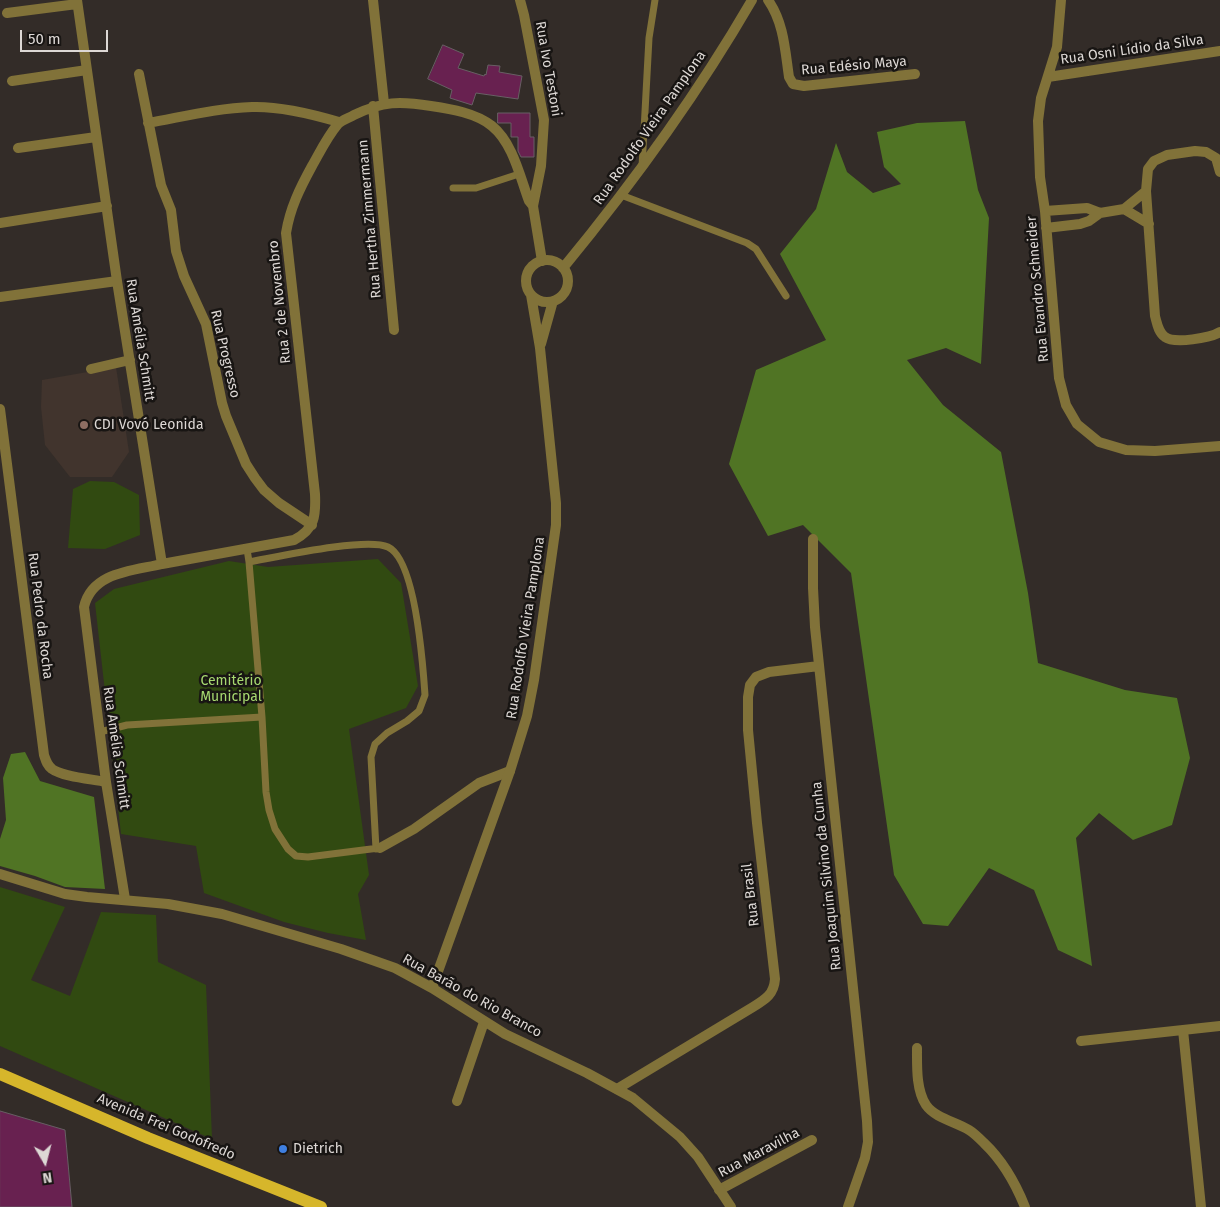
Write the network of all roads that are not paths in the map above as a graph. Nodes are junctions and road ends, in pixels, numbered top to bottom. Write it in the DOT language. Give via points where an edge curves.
graph roads {
  1 [pos="373,0"];
  2 [pos="520,0"];
  3 [pos="655,0"];
  4 [pos="752,0"];
  5 [pos="768,0"];
  6 [pos="1061,0"];
  7 [pos="77,2"];
  8 [pos="7,13"];
  9 [pos="1220,51"];
  10 [pos="87,70"];
  11 [pos="139,74"];
  12 [pos="915,74"];
  13 [pos="1048,77"];
  14 [pos="12,81"];
  15 [pos="384,103"];
  16 [pos="373,106"];
  17 [pos="340,122"];
  18 [pos="148,123"];
  19 [pos="96,137"];
  20 [pos="18,148"];
  21 [pos="642,166"];
  22 [pos="1220,172"];
  23 [pos="519,174"];
  24 [pos="452,188"];
  25 [pos="1146,191"];
  26 [pos="621,195"];
  27 [pos="107,206"];
  28 [pos="533,206"];
  29 [pos="1124,208"];
  30 [pos="1045,211"];
  31 [pos="1100,213"];
  32 [pos="0,223"];
  33 [pos="1149,224"];
  34 [pos="1046,228"];
  35 [pos="542,261"];
  36 [pos="563,268"];
  37 [pos="117,281"];
  38 [pos="531,295"];
  39 [pos="786,296"];
  40 [pos="0,297"];
  41 [pos="553,301"];
  42 [pos="394,330"];
  43 [pos="1220,332"];
  44 [pos="540,348"];
  45 [pos="130,360"];
  46 [pos="91,369"];
  47 [pos="0,409"];
  48 [pos="1220,446"];
  49 [pos="312,525"];
  50 [pos="813,540"];
  51 [pos="247,549"];
  52 [pos="249,562"];
  53 [pos="162,564"];
  54 [pos="819,666"];
  55 [pos="262,717"];
  56 [pos="100,732"];
  57 [pos="510,771"];
  58 [pos="106,782"];
  59 [pos="378,848"];
  60 [pos="0,874"];
  61 [pos="125,899"];
  62 [pos="432,988"];
  63 [pos="484,1022"];
  64 [pos="1220,1026"];
  65 [pos="1183,1030"];
  66 [pos="1081,1041"];
  67 [pos="917,1048"];
  68 [pos="0,1074"];
  69 [pos="617,1088"];
  70 [pos="457,1100"];
  71 [pos="812,1140"];
  72 [pos="719,1190"];
  73 [pos="321,1207"];
  74 [pos="731,1207"];
  75 [pos="848,1207"];
  76 [pos="1025,1207"];
  77 [pos="1202,1207"];
  1 -- 15 [label="street"];
  2 -- 28 [label="street, Rua Ivo Testoni" via="544,120 542,166"];
  3 -- 21 [label="lane" via="649,38"];
  4 -- 21 [label="street, Rua Rodolfo Vieira Pamplona" via="706,76"];
  5 -- 12 [label="street, Rua Edésio Maya" via="782,28 794,84 804,86"];
  6 -- 13 [label="street, Rua Evandro Schneider" via="1057,47"];
  7 -- 8 [label="street"];
  7 -- 10 [label="street, Rua Amélia Schmitt"];
  9 -- 13 [label="street, Rua Osni Lídio da Silva"];
  10 -- 14 [label="street"];
  10 -- 19 [label="street, Rua Amélia Schmitt"];
  11 -- 18 [label="street, Rua Progresso"];
  13 -- 30 [label="street, Rua Evandro Schneider" via="1038,121"];
  15 -- 16 [label="street, Rua 2 de Novembro"];
  15 -- 23 [label="street, Rua 2 de Novembro" via="440,107 492,126 511,152"];
  16 -- 17 [label="street, Rua 2 de Novembro"];
  16 -- 42 [label="street, Rua Hertha Zimmermann"];
  17 -- 18 [label="street" via="274,108 251,107"];
  17 -- 49 [label="street, Rua 2 de Novembro" via="297,194 286,233 316,494"];
  18 -- 49 [label="street, Rua Progresso" via="161,185 171,210 176,251 206,324 226,416 246,464 264,490"];
  19 -- 20 [label="street"];
  19 -- 27 [label="street, Rua Amélia Schmitt"];
  21 -- 26 [label="street, Rua Rodolfo Vieira Pamplona"];
  22 -- 25 [label="street" via="1216,158 1206,152 1167,155 1154,161 1148,169"];
  23 -- 24 [label="lane" via="476,188"];
  23 -- 28 [label="street, Rua 2 de Novembro" via="528,201"];
  25 -- 29 [label="street"];
  25 -- 33 [label="street"];
  26 -- 36 [label="street, Rua Rodolfo Vieira Pamplona"];
  26 -- 39 [label="lane" via="747,243 756,249"];
  27 -- 32 [label="street"];
  27 -- 37 [label="street, Rua Amélia Schmitt"];
  28 -- 35 [label="street, Rua Ivo Testoni"];
  29 -- 31 [label="street"];
  29 -- 33 [label="street"];
  30 -- 31 [label="street" via="1087,208"];
  30 -- 34 [label="street, Rua Evandro Schneider"];
  31 -- 34 [label="street" via="1080,224"];
  33 -- 43 [label="street" via="1155,316 1159,330 1165,338 1173,341"];
  34 -- 48 [label="street, Rua Evandro Schneider" via="1059,378 1066,405 1077,424 1099,442 1126,450"];
  35 -- 36 [label="street" via="554,261"];
  35 -- 38 [label="street" via="528,272 526,284"];
  36 -- 41 [label="street" via="568,285 563,295"];
  37 -- 40 [label="street"];
  37 -- 45 [label="street, Rua Amélia Schmitt"];
  38 -- 41 [label="street" via="541,301"];
  38 -- 44 [label="street, Rua Rodolfo Vieira Pamplona"];
  41 -- 44 [label="street, Rua Rodolfo Vieira Pamplona"];
  44 -- 57 [label="street, Rua Rodolfo Vieira Pamplona" via="556,525 534,680"];
  45 -- 46 [label="street"];
  45 -- 53 [label="street, Rua Amélia Schmitt"];
  47 -- 58 [label="street, Rua Pedro da Rocha" via="44,756 52,769"];
  49 -- 51 [label="street" via="294,540"];
  50 -- 54 [label="street, Rua Joaquim Silvino da Cunha"];
  51 -- 52 [label="lane"];
  51 -- 53 [label="street"];
  52 -- 55 [label="lane"];
  52 -- 59 [label="lane" via="374,544 390,548 406,572 412,591 425,695 419,711 386,733 375,744 371,757"];
  53 -- 56 [label="street, Rua Amélia Schmitt" via="115,574 97,584 86,598 85,620"];
  54 -- 69 [label="street, Rua Brasil" via="769,672 756,677 750,685 748,697 750,758 774,989 753,1007"];
  54 -- 75 [label="street, Rua Joaquim Silvino da Cunha" via="867,1121 865,1158"];
  55 -- 56 [label="lane" via="127,724"];
  55 -- 59 [label="lane" via="269,810 275,829 288,849 296,856 308,858"];
  56 -- 58 [label="street, Rua Amélia Schmitt"];
  57 -- 59 [label="street" via="479,783 414,829"];
  57 -- 62 [label="street, Rua Rodolfo Vieira Pamplona"];
  58 -- 61 [label="street, Rua Amélia Schmitt"];
  60 -- 61 [label="street, Rua Barão do Rio Branco" via="65,894"];
  61 -- 62 [label="street, Rua Barão do Rio Branco" via="222,914 341,948 395,968"];
  62 -- 63 [label="street, Rua Barão do Rio Branco"];
  63 -- 69 [label="street, Rua Barão do Rio Branco"];
  63 -- 70 [label="street"];
  64 -- 65 [label="street"];
  65 -- 66 [label="street"];
  65 -- 77 [label="street"];
  67 -- 76 [label="street" via="921,1096 927,1106 936,1114 971,1131 996,1154 1015,1182"];
  68 -- 73 [label="main road, Avenida Frei Godofredo"];
  69 -- 72 [label="street, Rua Barão do Rio Branco" via="656,1115 680,1137 698,1157"];
  71 -- 72 [label="street, Rua Maravilha"];
  72 -- 74 [label="street, Rua Barão do Rio Branco"];
}
